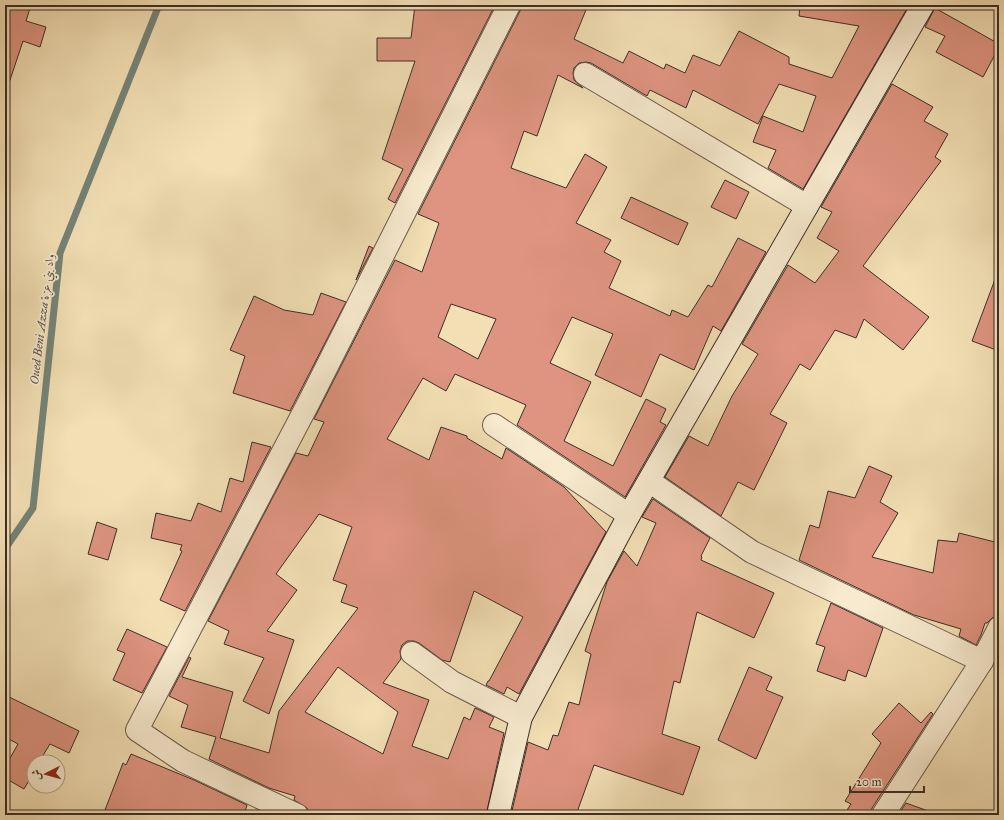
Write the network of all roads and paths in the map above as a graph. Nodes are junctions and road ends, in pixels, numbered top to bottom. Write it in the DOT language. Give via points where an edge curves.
graph roads {
  1 [pos="509,5"];
  2 [pos="923,5"];
  3 [pos="585,74"];
  4 [pos="807,206"];
  5 [pos="494,425"];
  6 [pos="649,481"];
  7 [pos="629,515"];
  8 [pos="999,628"];
  9 [pos="412,653"];
  10 [pos="982,662"];
  11 [pos="521,717"];
  12 [pos="297,815"];
  13 [pos="498,815"];
  14 [pos="883,815"];
  1 -- 12 [label="street" via="309,402 137,730 183,761"];
  2 -- 4 [label="street"];
  3 -- 4 [label="street"];
  4 -- 6 [label="street"];
  5 -- 7 [label="street"];
  6 -- 7 [label="street"];
  6 -- 10 [label="street" via="752,552"];
  7 -- 11 [label="street"];
  8 -- 10 [label="street"];
  9 -- 11 [label="street" via="452,682"];
  10 -- 14 [label="street"];
  11 -- 13 [label="street"];
}
